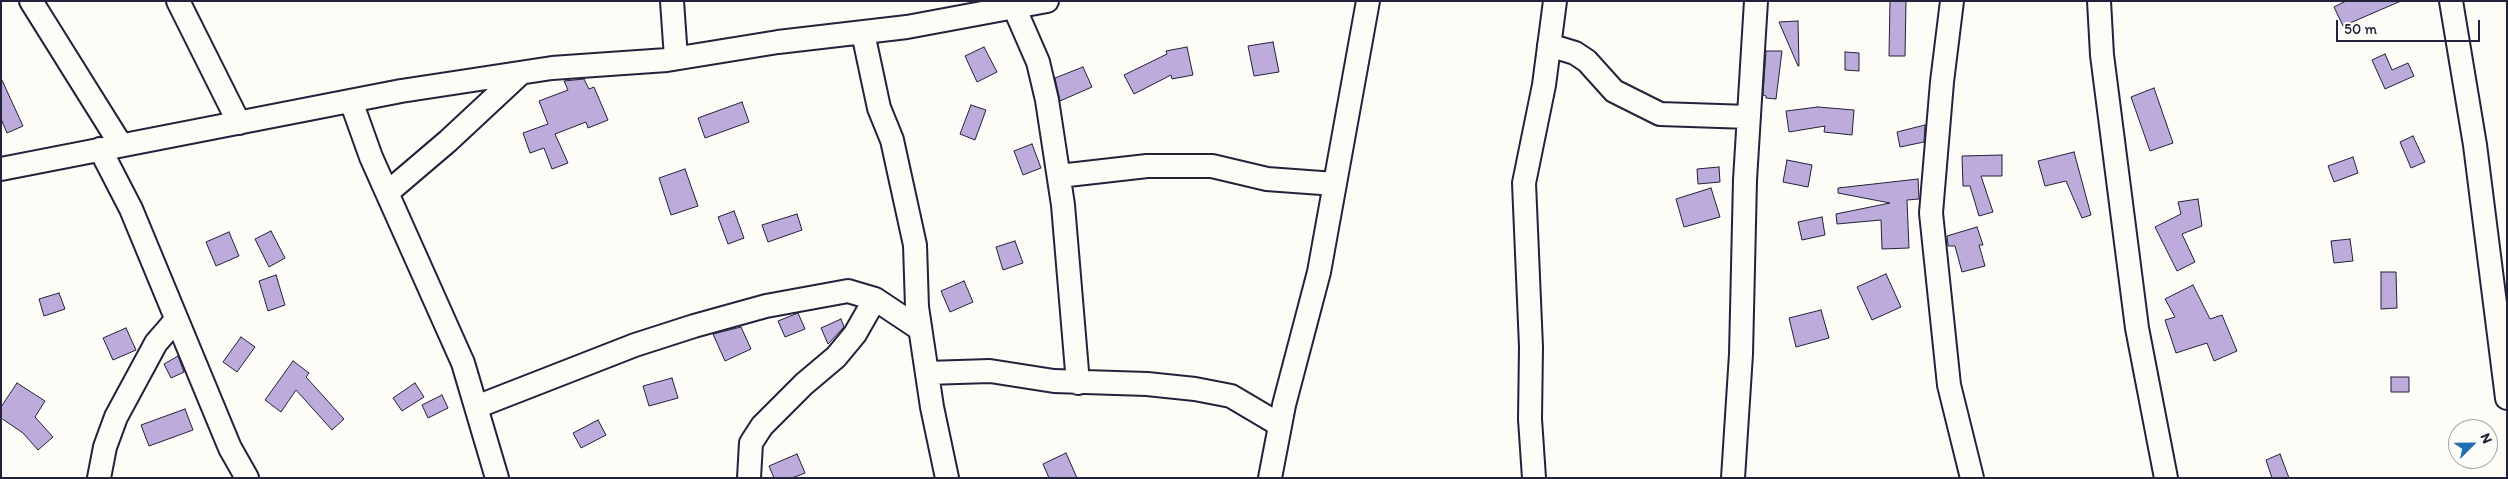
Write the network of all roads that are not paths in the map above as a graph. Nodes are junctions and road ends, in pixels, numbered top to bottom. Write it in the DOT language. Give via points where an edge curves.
graph roads {
  1 [pos="31,1"];
  2 [pos="178,1"];
  3 [pos="672,1"];
  4 [pos="1047,1"];
  5 [pos="1368,1"];
  6 [pos="1555,1"];
  7 [pos="1756,1"];
  8 [pos="1952,1"];
  9 [pos="2099,1"];
  10 [pos="2451,1"];
  11 [pos="1014,7"];
  12 [pos="863,32"];
  13 [pos="1548,45"];
  14 [pos="676,58"];
  15 [pos="521,73"];
  16 [pos="351,101"];
  17 [pos="1749,117"];
  18 [pos="239,124"];
  19 [pos="111,147"];
  20 [pos="1,169"];
  21 [pos="1059,176"];
  22 [pos="1336,184"];
  23 [pos="387,193"];
  24 [pos="875,299"];
  25 [pos="176,320"];
  26 [pos="920,329"];
  27 [pos="927,373"];
  28 [pos="1078,383"];
  29 [pos="2507,398"];
  30 [pos="476,406"];
  31 [pos="1280,425"];
  32 [pos="100,478"];
  33 [pos="247,478"];
  34 [pos="497,478"];
  35 [pos="749,478"];
  36 [pos="947,478"];
  37 [pos="1270,478"];
  38 [pos="1534,478"];
  39 [pos="1733,478"];
  40 [pos="1972,478"];
  41 [pos="2166,478"];
  1 -- 19 [label="street"];
  2 -- 18 [label="street"];
  3 -- 14 [label="street"];
  4 -- 11 [label="street"];
  5 -- 22 [label="street"];
  6 -- 13 [label="street"];
  7 -- 17 [label="street"];
  8 -- 40 [label="street" via="1931,213 1948,385"];
  9 -- 41 [label="street" via="2102,55 2137,328"];
  10 -- 29 [label="street" via="2475,145"];
  11 -- 12 [label="street"];
  11 -- 21 [label="street" via="1038,62"];
  12 -- 14 [label="street"];
  12 -- 26 [label="street" via="879,108 892,140 915,245"];
  13 -- 17 [label="street" via="1575,53 1587,61 1614,91 1660,114"];
  13 -- 38 [label="street" via="1544,85 1524,183"];
  14 -- 15 [label="street"];
  15 -- 16 [label="street"];
  15 -- 23 [label="street"];
  16 -- 18 [label="street"];
  16 -- 23 [label="street"];
  17 -- 39 [label="street" via="1741,354"];
  18 -- 19 [label="street"];
  19 -- 20 [label="street"];
  19 -- 25 [label="street" via="131,209"];
  21 -- 22 [label="street" via="1147,166 1212,166 1267,180"];
  21 -- 28 [label="street"];
  22 -- 31 [label="street" via="1319,272"];
  23 -- 30 [label="street" via="463,363"];
  24 -- 26 [label="street"];
  24 -- 30 [label="street" via="848,291 757,308 635,345"];
  24 -- 35 [label="street" via="855,334 836,357 762,426 752,443"];
  25 -- 32 [label="street" via="156,343 116,417 105,447"];
  25 -- 33 [label="street" via="230,448"];
  26 -- 27 [label="street"];
  27 -- 28 [label="street" via="990,371"];
  27 -- 36 [label="street"];
  28 -- 31 [label="street" via="1147,384 1231,396"];
  30 -- 34 [label="street"];
  31 -- 37 [label="street"];
}
